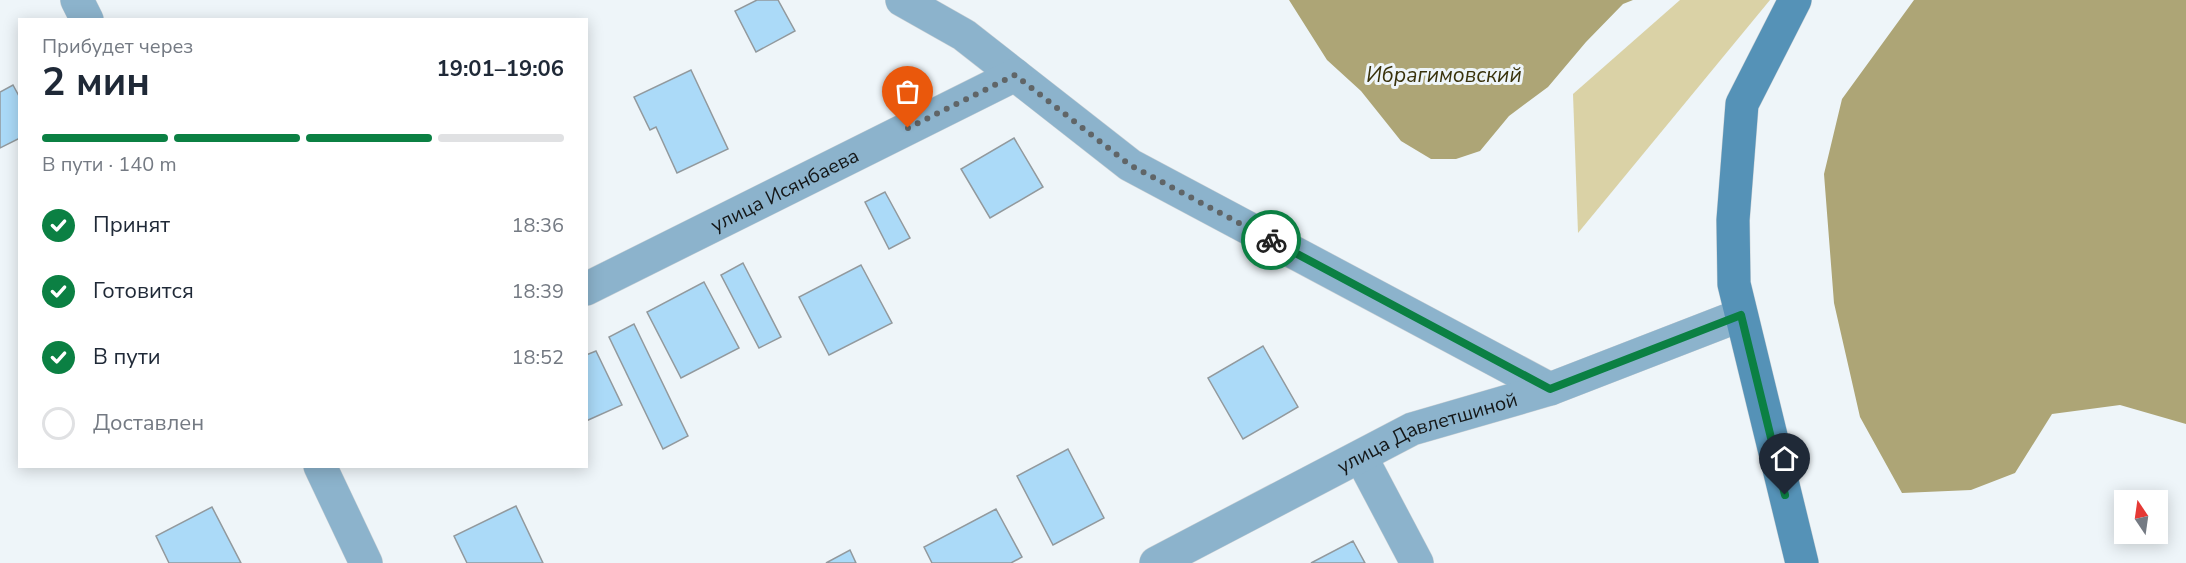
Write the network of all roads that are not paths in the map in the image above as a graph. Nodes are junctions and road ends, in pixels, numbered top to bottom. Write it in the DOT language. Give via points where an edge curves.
graph roads {
  1 [pos="77,0"];
  2 [pos="902,0"];
  3 [pos="1795,0"];
  4 [pos="86,18"];
  5 [pos="1015,75"];
  6 [pos="588,288"];
  7 [pos="1741,315"];
  8 [pos="1550,389"];
  9 [pos="1361,457"];
  10 [pos="321,468"];
  11 [pos="366,563"];
  12 [pos="1156,563"];
  13 [pos="1417,563"];
  14 [pos="1802,563"];
  1 -- 4 [label="street"];
  2 -- 5 [label="street" via="964,35"];
  3 -- 7 [label="main road" via="1742,104 1734,220 1734,284"];
  5 -- 6 [label="street, улица Исянбаева"];
  5 -- 8 [label="street" via="1130,165"];
  7 -- 8 [label="street, улица Давлетшиной"];
  7 -- 14 [label="main road"];
  8 -- 9 [label="street, улица Давлетшиной" via="1412,429"];
  9 -- 12 [label="street, улица Давлетшиной"];
  9 -- 13 [label="street"];
  10 -- 11 [label="street"];
}
